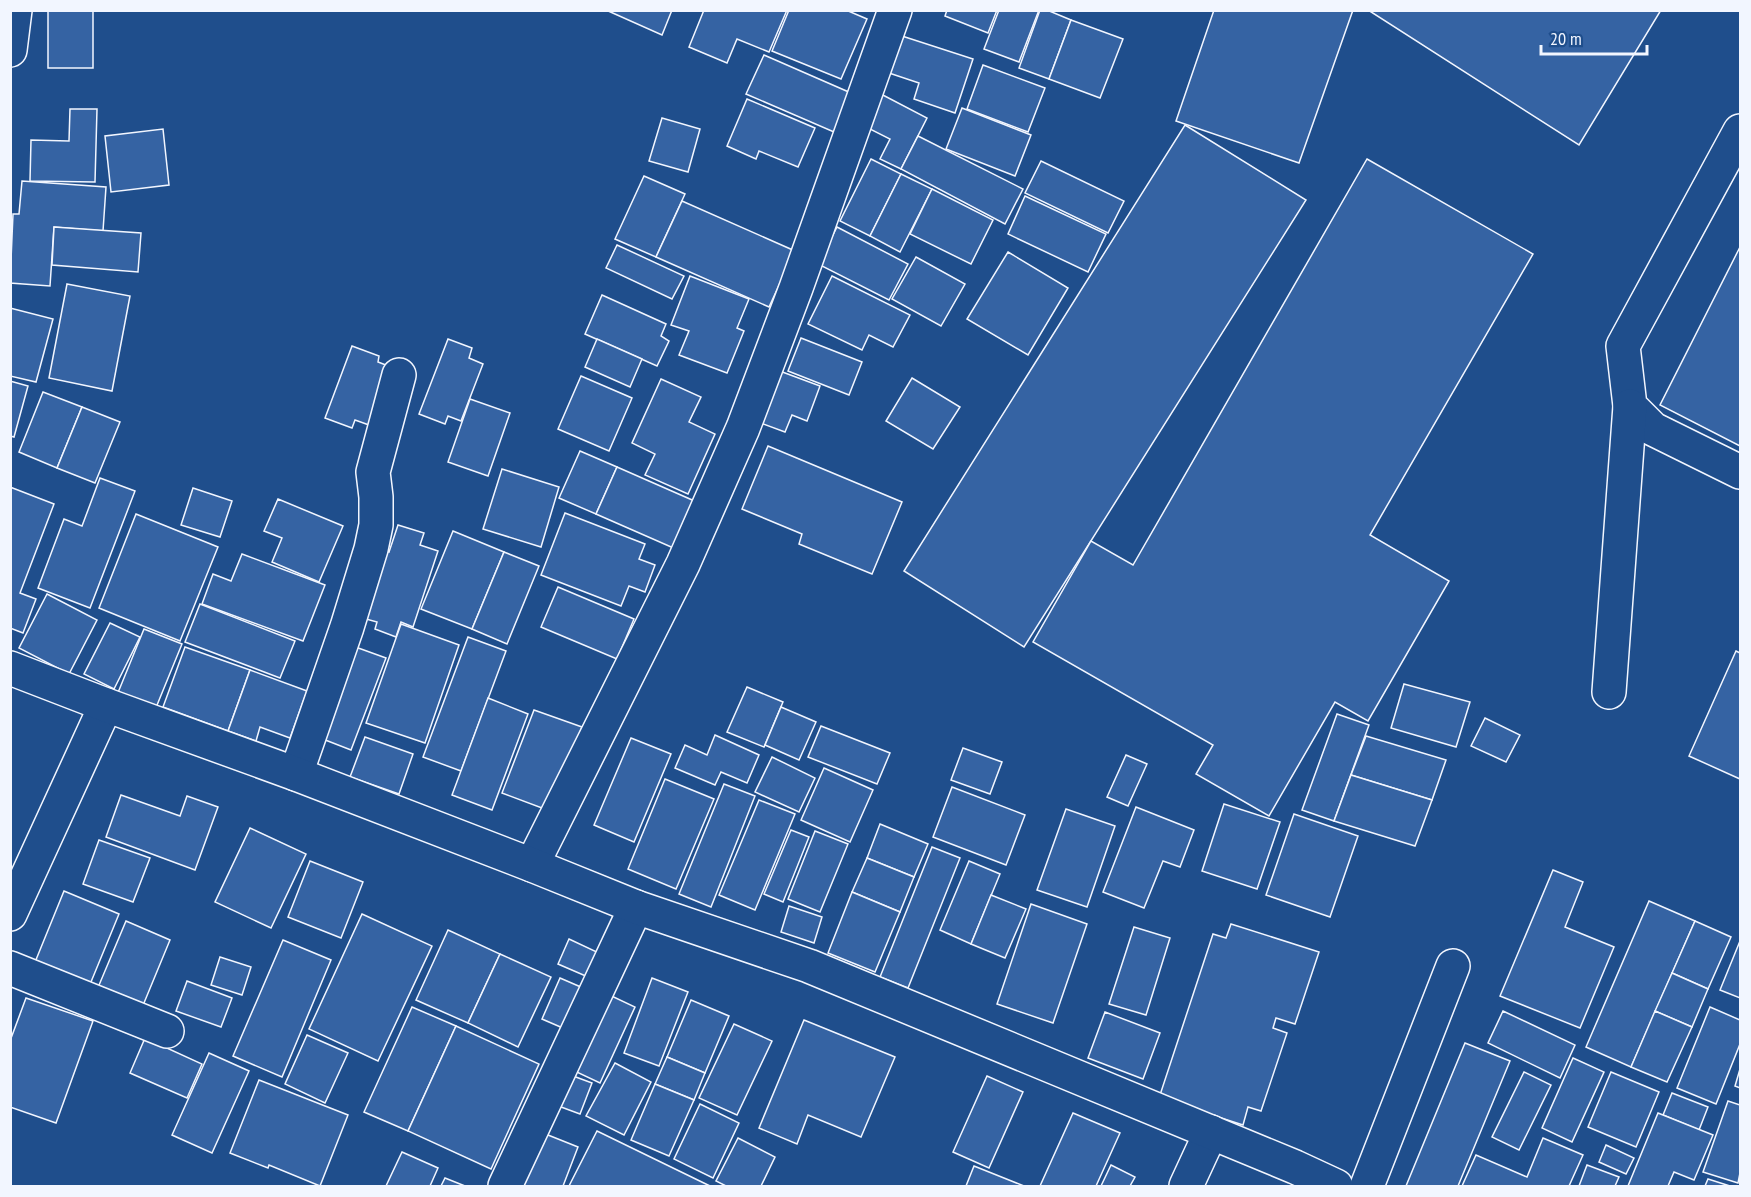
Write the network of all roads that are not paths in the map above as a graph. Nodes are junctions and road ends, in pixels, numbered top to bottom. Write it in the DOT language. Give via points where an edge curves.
graph roads {
  1 [pos="15,10"];
  2 [pos="885,13"];
  3 [pos="10,50"];
  4 [pos="1740,130"];
  5 [pos="399,375"];
  6 [pos="1630,406"];
  7 [pos="1740,472"];
  8 [pos="11,670"];
  9 [pos="1609,692"];
  10 [pos="106,705"];
  11 [pos="296,774"];
  12 [pos="532,865"];
  13 [pos="636,907"];
  14 [pos="10,914"];
  15 [pos="1453,966"];
  16 [pos="10,968"];
  17 [pos="167,1031"];
  18 [pos="1211,1132"];
  19 [pos="505,1186"];
  20 [pos="1186,1186"];
  21 [pos="1336,1186"];
  22 [pos="1367,1186"];
  1 -- 3 [label="street"];
  2 -- 12 [label="street" via="796,288 743,428 683,564"];
  4 -- 6 [label="street" via="1623,346"];
  5 -- 11 [label="street" via="374,472 376,525 371,549"];
  6 -- 7 [label="street" via="1653,429"];
  6 -- 9 [label="street"];
  8 -- 10 [label="street"];
  10 -- 11 [label="street"];
  10 -- 14 [label="street"];
  11 -- 12 [label="street"];
  12 -- 13 [label="street"];
  13 -- 18 [label="street" via="809,966"];
  13 -- 19 [label="street"];
  15 -- 22 [label="street"];
  16 -- 17 [label="street"];
  18 -- 20 [label="street"];
  18 -- 21 [label="street"];
}
